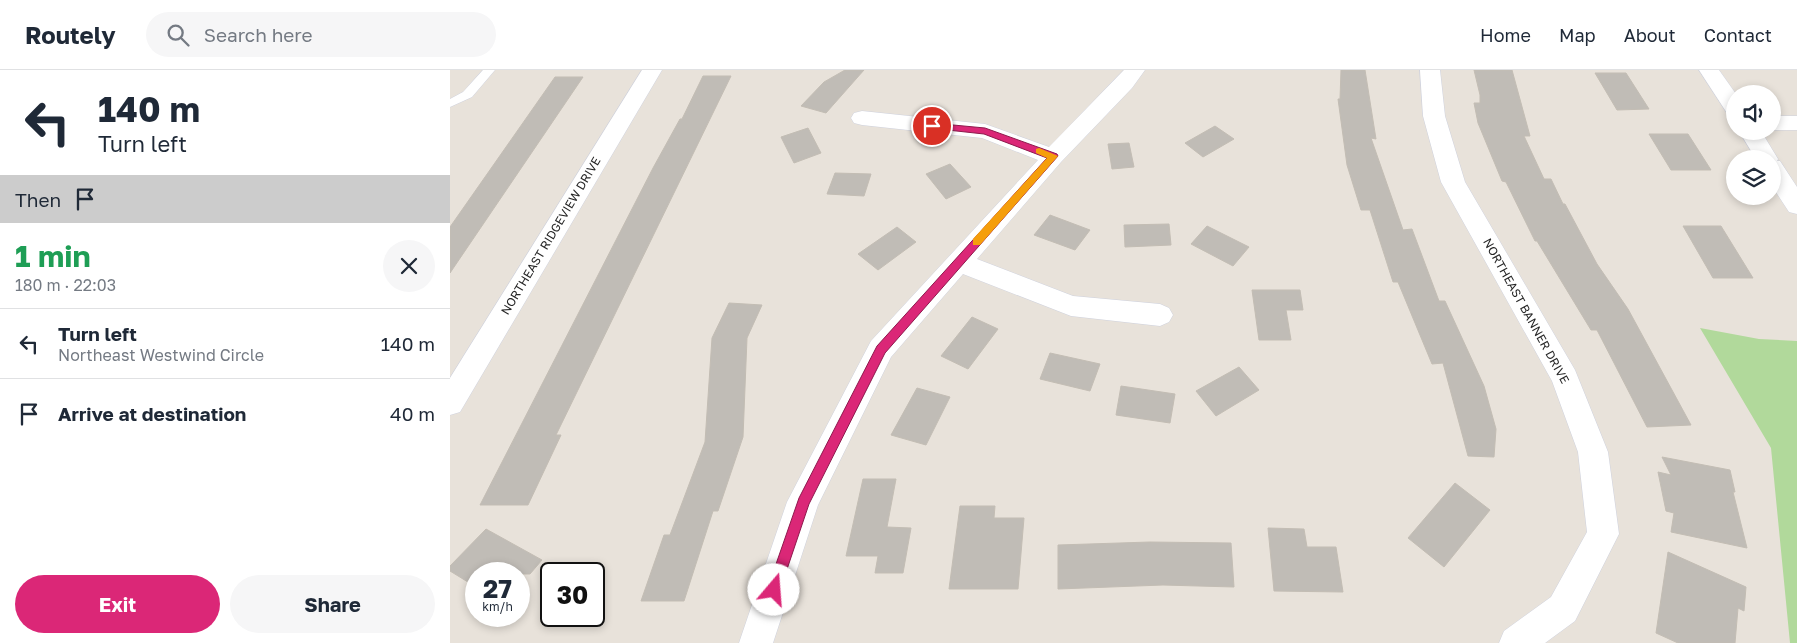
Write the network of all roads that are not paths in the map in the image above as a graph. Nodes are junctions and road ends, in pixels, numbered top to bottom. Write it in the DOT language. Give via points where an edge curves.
graph roads {
  1 [pos="489,70"];
  2 [pos="652,70"];
  3 [pos="1135,70"];
  4 [pos="1430,70"];
  5 [pos="1709,70"];
  6 [pos="1726,95"];
  7 [pos="450,103"];
  8 [pos="862,118"];
  9 [pos="1781,123"];
  10 [pos="1797,123"];
  11 [pos="1054,156"];
  12 [pos="1781,181"];
  13 [pos="1797,206"];
  14 [pos="959,262"];
  15 [pos="1160,315"];
  16 [pos="450,403"];
  17 [pos="756,643"];
  18 [pos="1516,643"];
  1 -- 7 [label="lane" via="472,92 461,101"];
  2 -- 16 [label="street, NORTHEAST RIDGEVIEW DRIVE"];
  3 -- 11 [label="street"];
  4 -- 18 [label="street, NORTHEAST BANNER DRIVE" via="1434,116 1453,182 1564,378 1593,452 1603,534 1563,609"];
  5 -- 6 [label="street"];
  8 -- 11 [label="street" via="985,131"];
  9 -- 10 [label="street"];
  11 -- 14 [label="street"];
  12 -- 13 [label="street"];
  14 -- 15 [label="street" via="1071,306"];
  14 -- 17 [label="street" via="881,350 803,502"];
}
